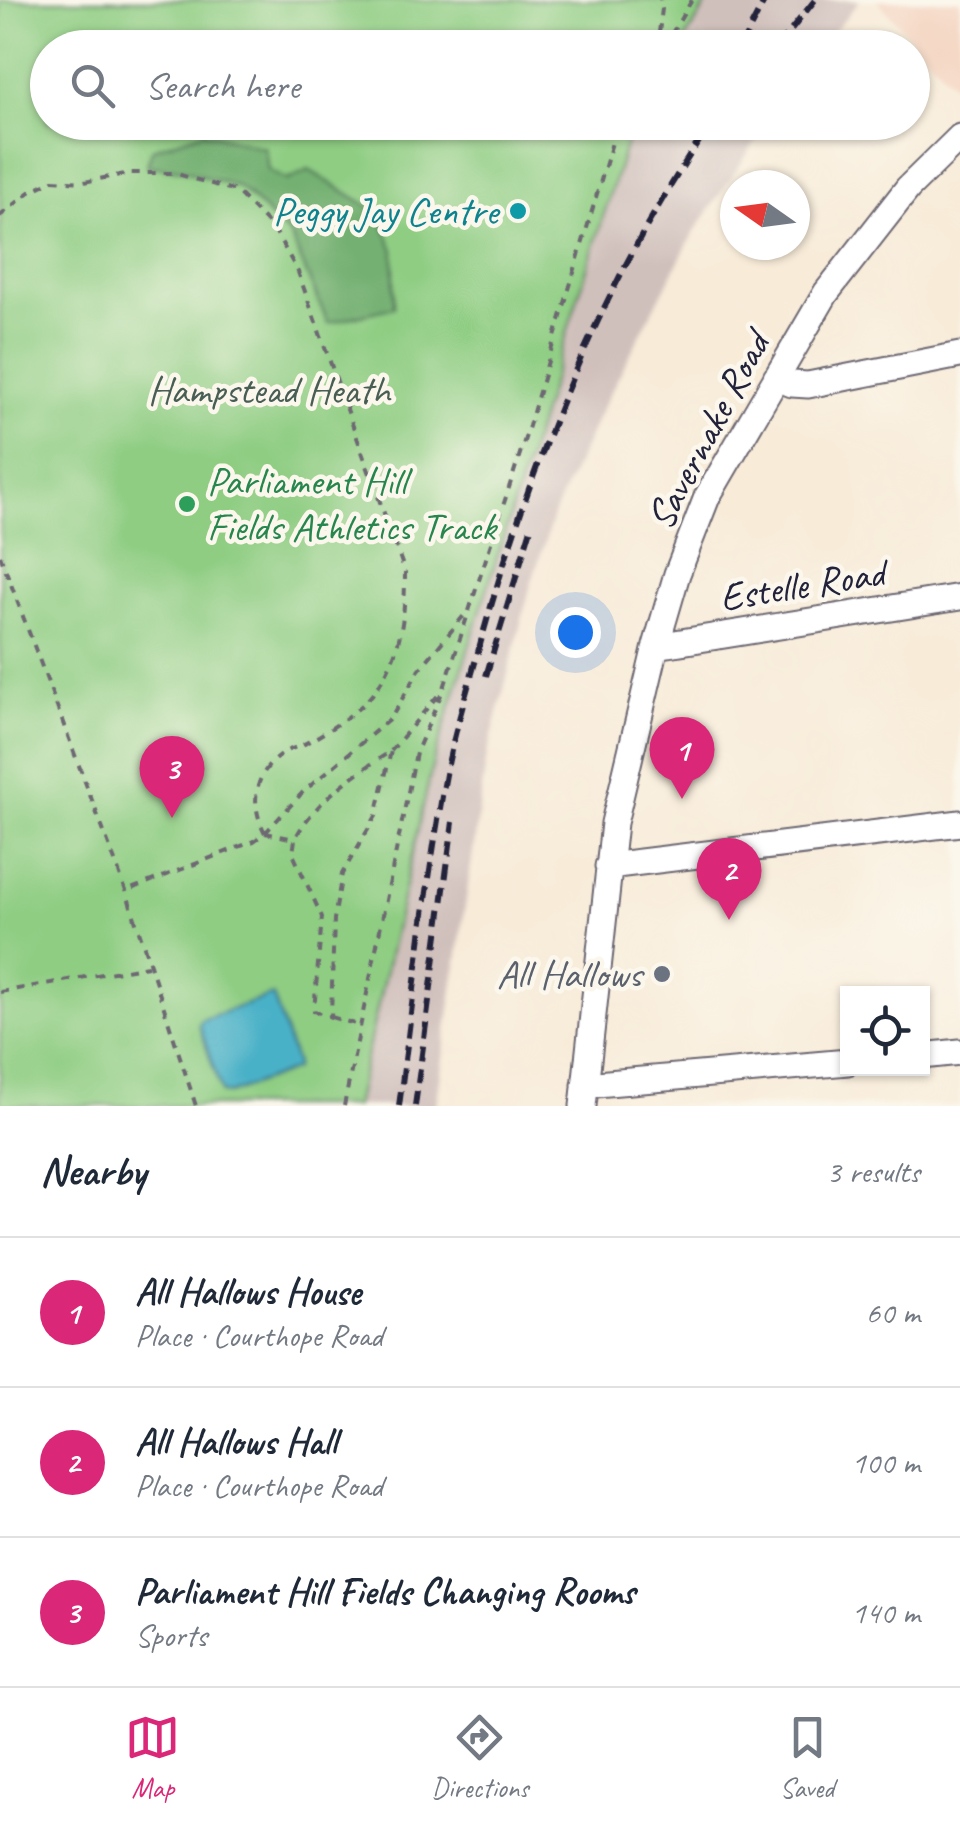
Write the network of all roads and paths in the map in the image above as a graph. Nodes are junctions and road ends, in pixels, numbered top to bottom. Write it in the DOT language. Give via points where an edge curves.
graph roads {
  1 [pos="660,0"];
  2 [pos="692,0"];
  3 [pos="661,30"];
  4 [pos="672,30"];
  5 [pos="960,137"];
  6 [pos="613,140"];
  7 [pos="0,216"];
  8 [pos="960,355"];
  9 [pos="776,378"];
  10 [pos="0,555"];
  11 [pos="960,597"];
  12 [pos="470,610"];
  13 [pos="656,646"];
  14 [pos="444,688"];
  15 [pos="390,751"];
  16 [pos="960,823"];
  17 [pos="265,833"];
  18 [pos="295,839"];
  19 [pos="608,866"];
  20 [pos="126,891"];
  21 [pos="150,965"];
  22 [pos="0,992"];
  23 [pos="330,1017"];
  24 [pos="362,1026"];
  25 [pos="960,1052"];
  26 [pos="930,1055"];
  27 [pos="840,1063"];
  28 [pos="584,1095"];
  29 [pos="196,1106"];
  30 [pos="344,1106"];
  1 -- 3 [label="path"];
  2 -- 4 [label="path"];
  5 -- 9 [label="street, Savernake Road" via="872,231"];
  6 -- 12 [label="path"];
  7 -- 17 [label="path" via="53,180 174,174 236,192 275,231 298,272 405,572 405,620 397,652 373,693 260,774 254,794"];
  8 -- 9 [label="street" via="808,385"];
  9 -- 13 [label="street, Savernake Road" via="707,497"];
  10 -- 20 [label="path"];
  11 -- 13 [label="street, Estelle Road"];
  12 -- 14 [label="path"];
  12 -- 17 [label="path" via="419,670 391,718"];
  13 -- 19 [label="street, Savernake Road"];
  14 -- 15 [label="path"];
  14 -- 24 [label="path" via="416,752"];
  15 -- 18 [label="path" via="314,811"];
  15 -- 23 [label="path" via="376,816 342,874"];
  16 -- 19 [label="street"];
  17 -- 18 [label="path"];
  17 -- 20 [label="path"];
  18 -- 23 [label="path" via="294,854 322,917 314,1011"];
  19 -- 28 [label="street, Savernake Road"];
  20 -- 21 [label="path"];
  21 -- 22 [label="path"];
  21 -- 29 [label="path"];
  23 -- 24 [label="path"];
  24 -- 30 [label="path"];
  25 -- 26 [label="street"];
  27 -- 28 [label="street"];
}
